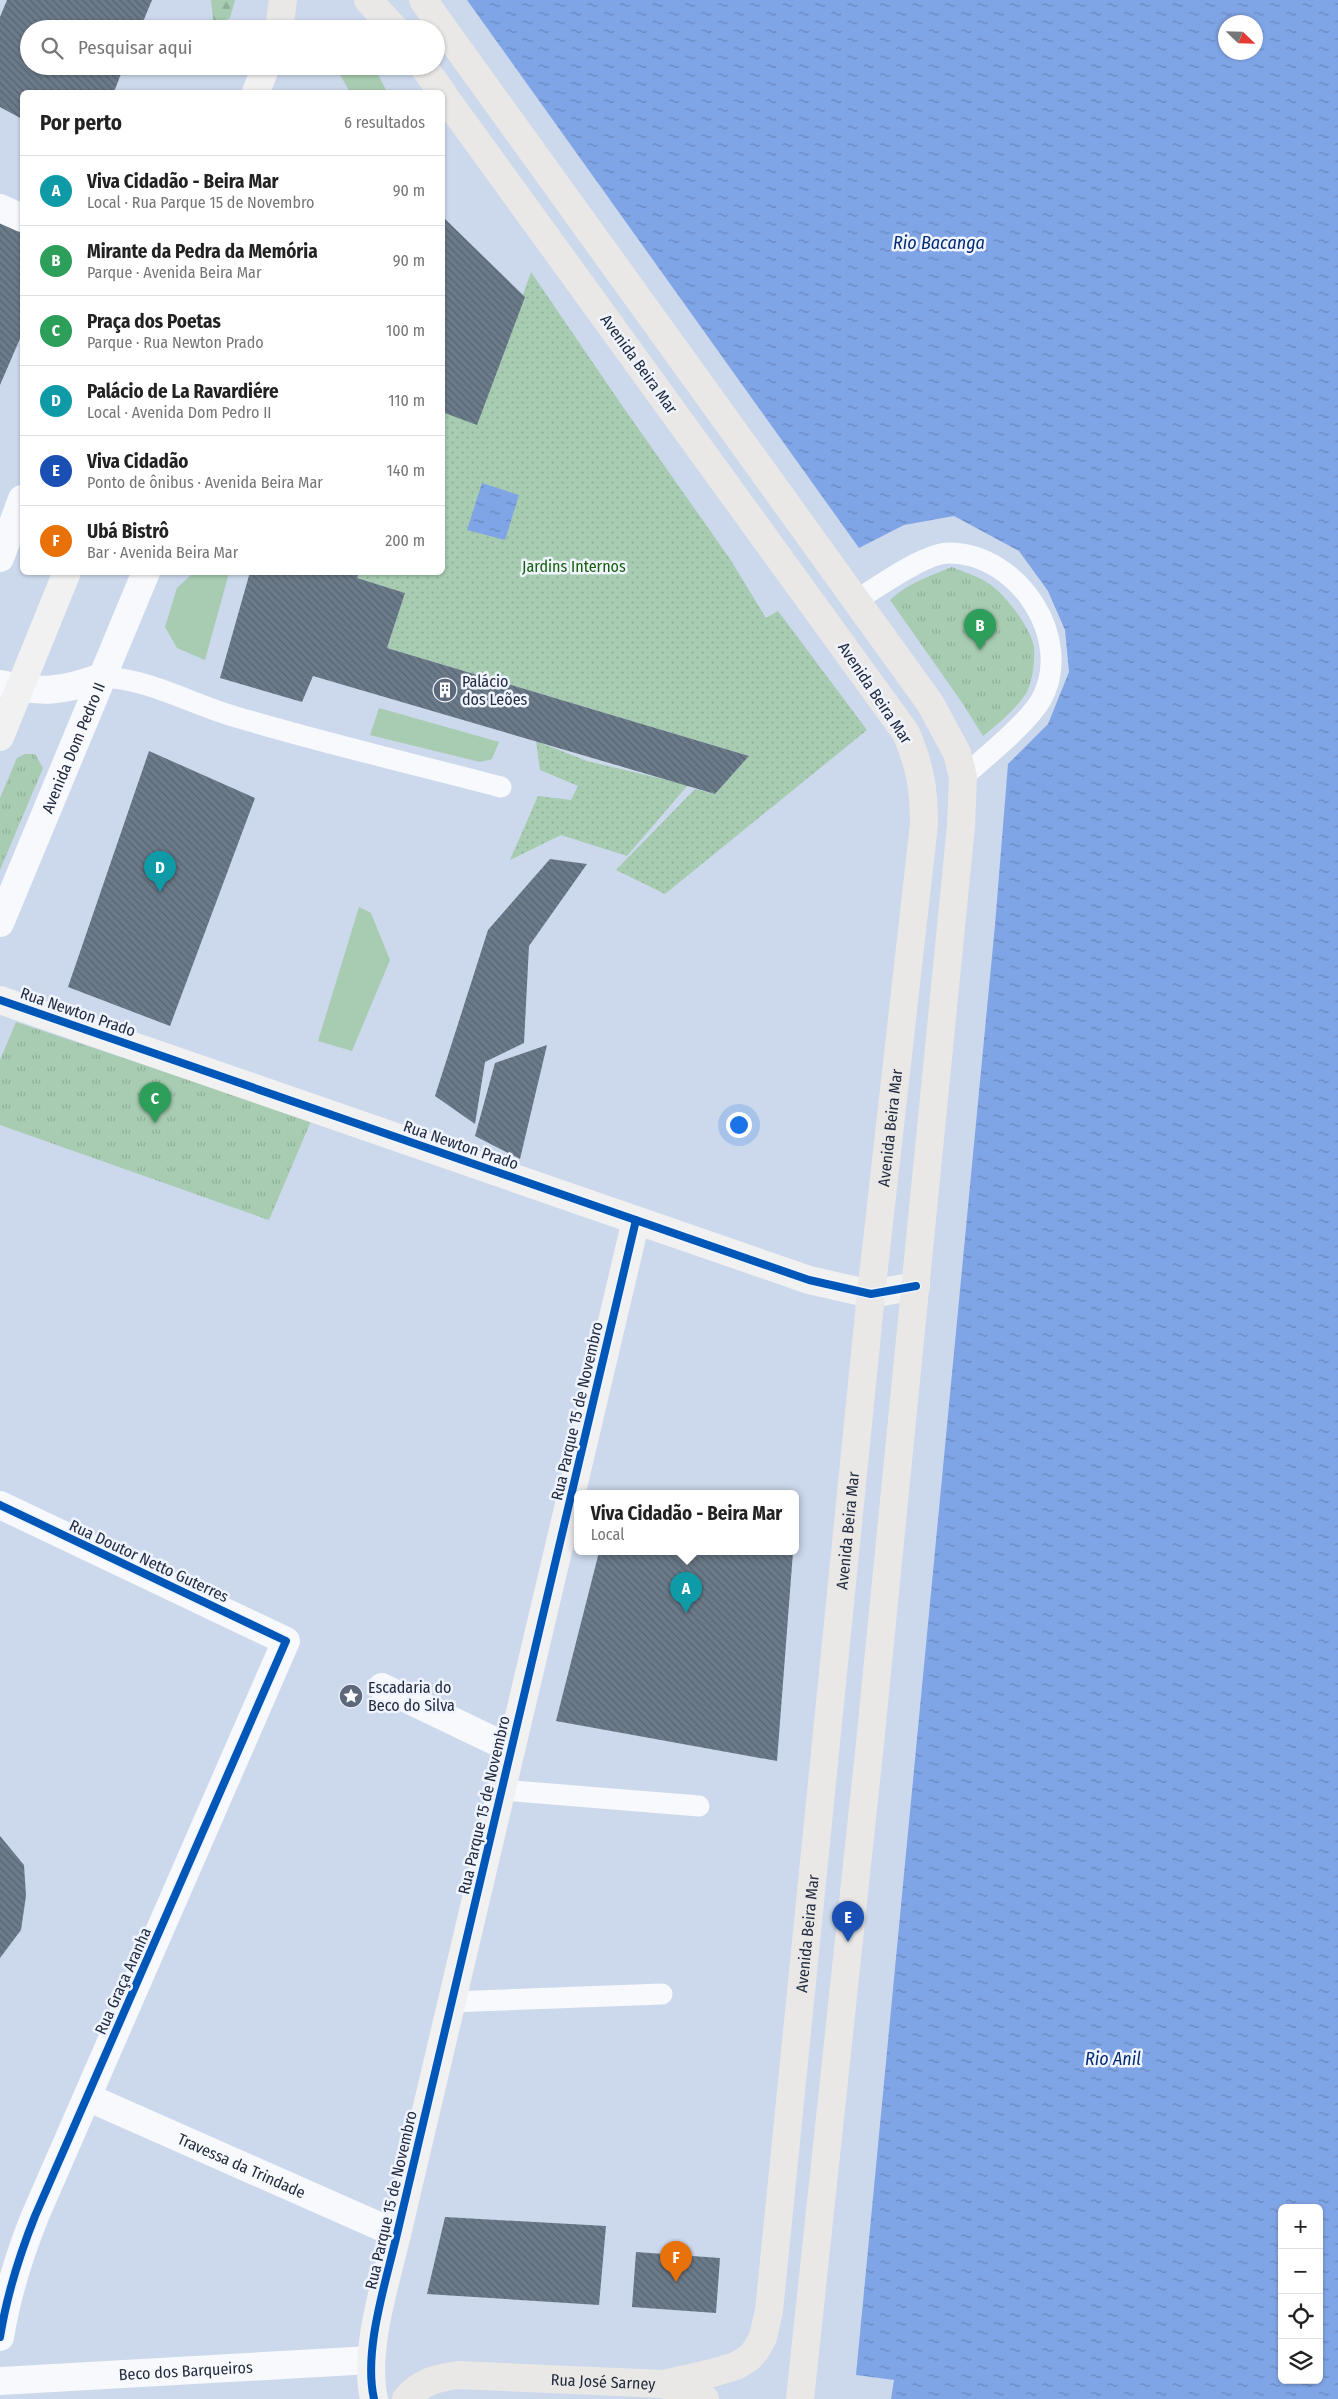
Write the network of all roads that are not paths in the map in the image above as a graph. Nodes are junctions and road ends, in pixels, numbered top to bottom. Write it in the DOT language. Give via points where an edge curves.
graph roads {
  1 [pos="283,0"];
  2 [pos="298,0"];
  3 [pos="368,0"];
  4 [pos="423,0"];
  5 [pos="281,20"];
  6 [pos="286,20"];
  7 [pos="387,20"];
  8 [pos="437,20"];
  9 [pos="445,31"];
  10 [pos="263,75"];
  11 [pos="429,75"];
  12 [pos="257,90"];
  13 [pos="440,90"];
  14 [pos="445,97"];
  15 [pos="0,208"];
  16 [pos="20,217"];
  17 [pos="20,504"];
  18 [pos="0,558"];
  19 [pos="66,575"];
  20 [pos="145,575"];
  21 [pos="855,601"];
  22 [pos="102,677"];
  23 [pos="10,686"];
  24 [pos="0,737"];
  25 [pos="963,777"];
  26 [pos="501,787"];
  27 [pos="0,922"];
  28 [pos="0,1000"];
  29 [pos="636,1220"];
  30 [pos="916,1286"];
  31 [pos="871,1294"];
  32 [pos="0,1506"];
  33 [pos="286,1641"];
  34 [pos="382,1687"];
  35 [pos="511,1748"];
  36 [pos="501,1790"];
  37 [pos="699,1806"];
  38 [pos="662,1994"];
  39 [pos="451,2002"];
  40 [pos="87,2096"];
  41 [pos="397,2234"];
  42 [pos="769,2311"];
  43 [pos="0,2337"];
  44 [pos="371,2360"];
  45 [pos="0,2381"];
  46 [pos="664,2384"];
  47 [pos="374,2399"];
  48 [pos="406,2399"];
  49 [pos="705,2399"];
  50 [pos="800,2399"];
  1 -- 5 [label="main road"];
  2 -- 6 [label="street"];
  3 -- 7 [label="main road"];
  4 -- 8 [label="main road"];
  9 -- 21 [label="main road"];
  10 -- 12 [label="street"];
  11 -- 13 [label="main road, Avenida Beira Mar"];
  14 -- 31 [label="main road, Avenida Beira Mar" via="906,733 915,754 924,795 924,824"];
  15 -- 16 [label="street"];
  17 -- 18 [label="street"];
  19 -- 23 [label="street"];
  20 -- 22 [label="street, Avenida Dom Pedro II"];
  21 -- 25 [label="main road" via="930,703 956,753"];
  21 -- 25 [label="lane" via="926,559 948,553 985,560 1008,575 1031,600 1046,625 1052,655 1050,678 1031,714"];
  22 -- 23 [label="street" via="54,691"];
  22 -- 26 [label="lane" via="126,678 152,685 210,710"];
  22 -- 27 [label="street, Avenida Dom Pedro II"];
  23 -- 24 [label="street"];
  25 -- 30 [label="main road"];
  28 -- 29 [label="street, Rua Newton Prado"];
  29 -- 31 [label="street, Rua Newton Prado" via="809,1280"];
  29 -- 35 [label="street, Rua Parque 15 de Novembro"];
  30 -- 31 [label="street, Rua Newton Prado"];
  30 -- 50 [label="main road"];
  31 -- 42 [label="main road, Avenida Beira Mar"];
  32 -- 33 [label="street, Rua Doutor Netto Guterres"];
  33 -- 40 [label="street, Rua Graça Aranha"];
  34 -- 35 [label="street"];
  35 -- 36 [label="street, Rua Parque 15 de Novembro"];
  36 -- 37 [label="lane"];
  36 -- 39 [label="street, Rua Parque 15 de Novembro"];
  38 -- 39 [label="lane"];
  39 -- 41 [label="street, Rua Parque 15 de Novembro"];
  40 -- 41 [label="street, Travessa da Trindade"];
  40 -- 43 [label="street, Rua Graça Aranha" via="19,2256"];
  41 -- 44 [label="street, Rua Parque 15 de Novembro"];
  42 -- 46 [label="main road, Rua José Sarney" via="759,2346 749,2358 736,2366"];
  44 -- 45 [label="street, Beco dos Barqueiros"];
  44 -- 47 [label="street, Rua Parque 15 de Novembro"];
  46 -- 48 [label="main road, Rua José Sarney" via="458,2375 425,2383"];
  46 -- 49 [label="main road"];
}
